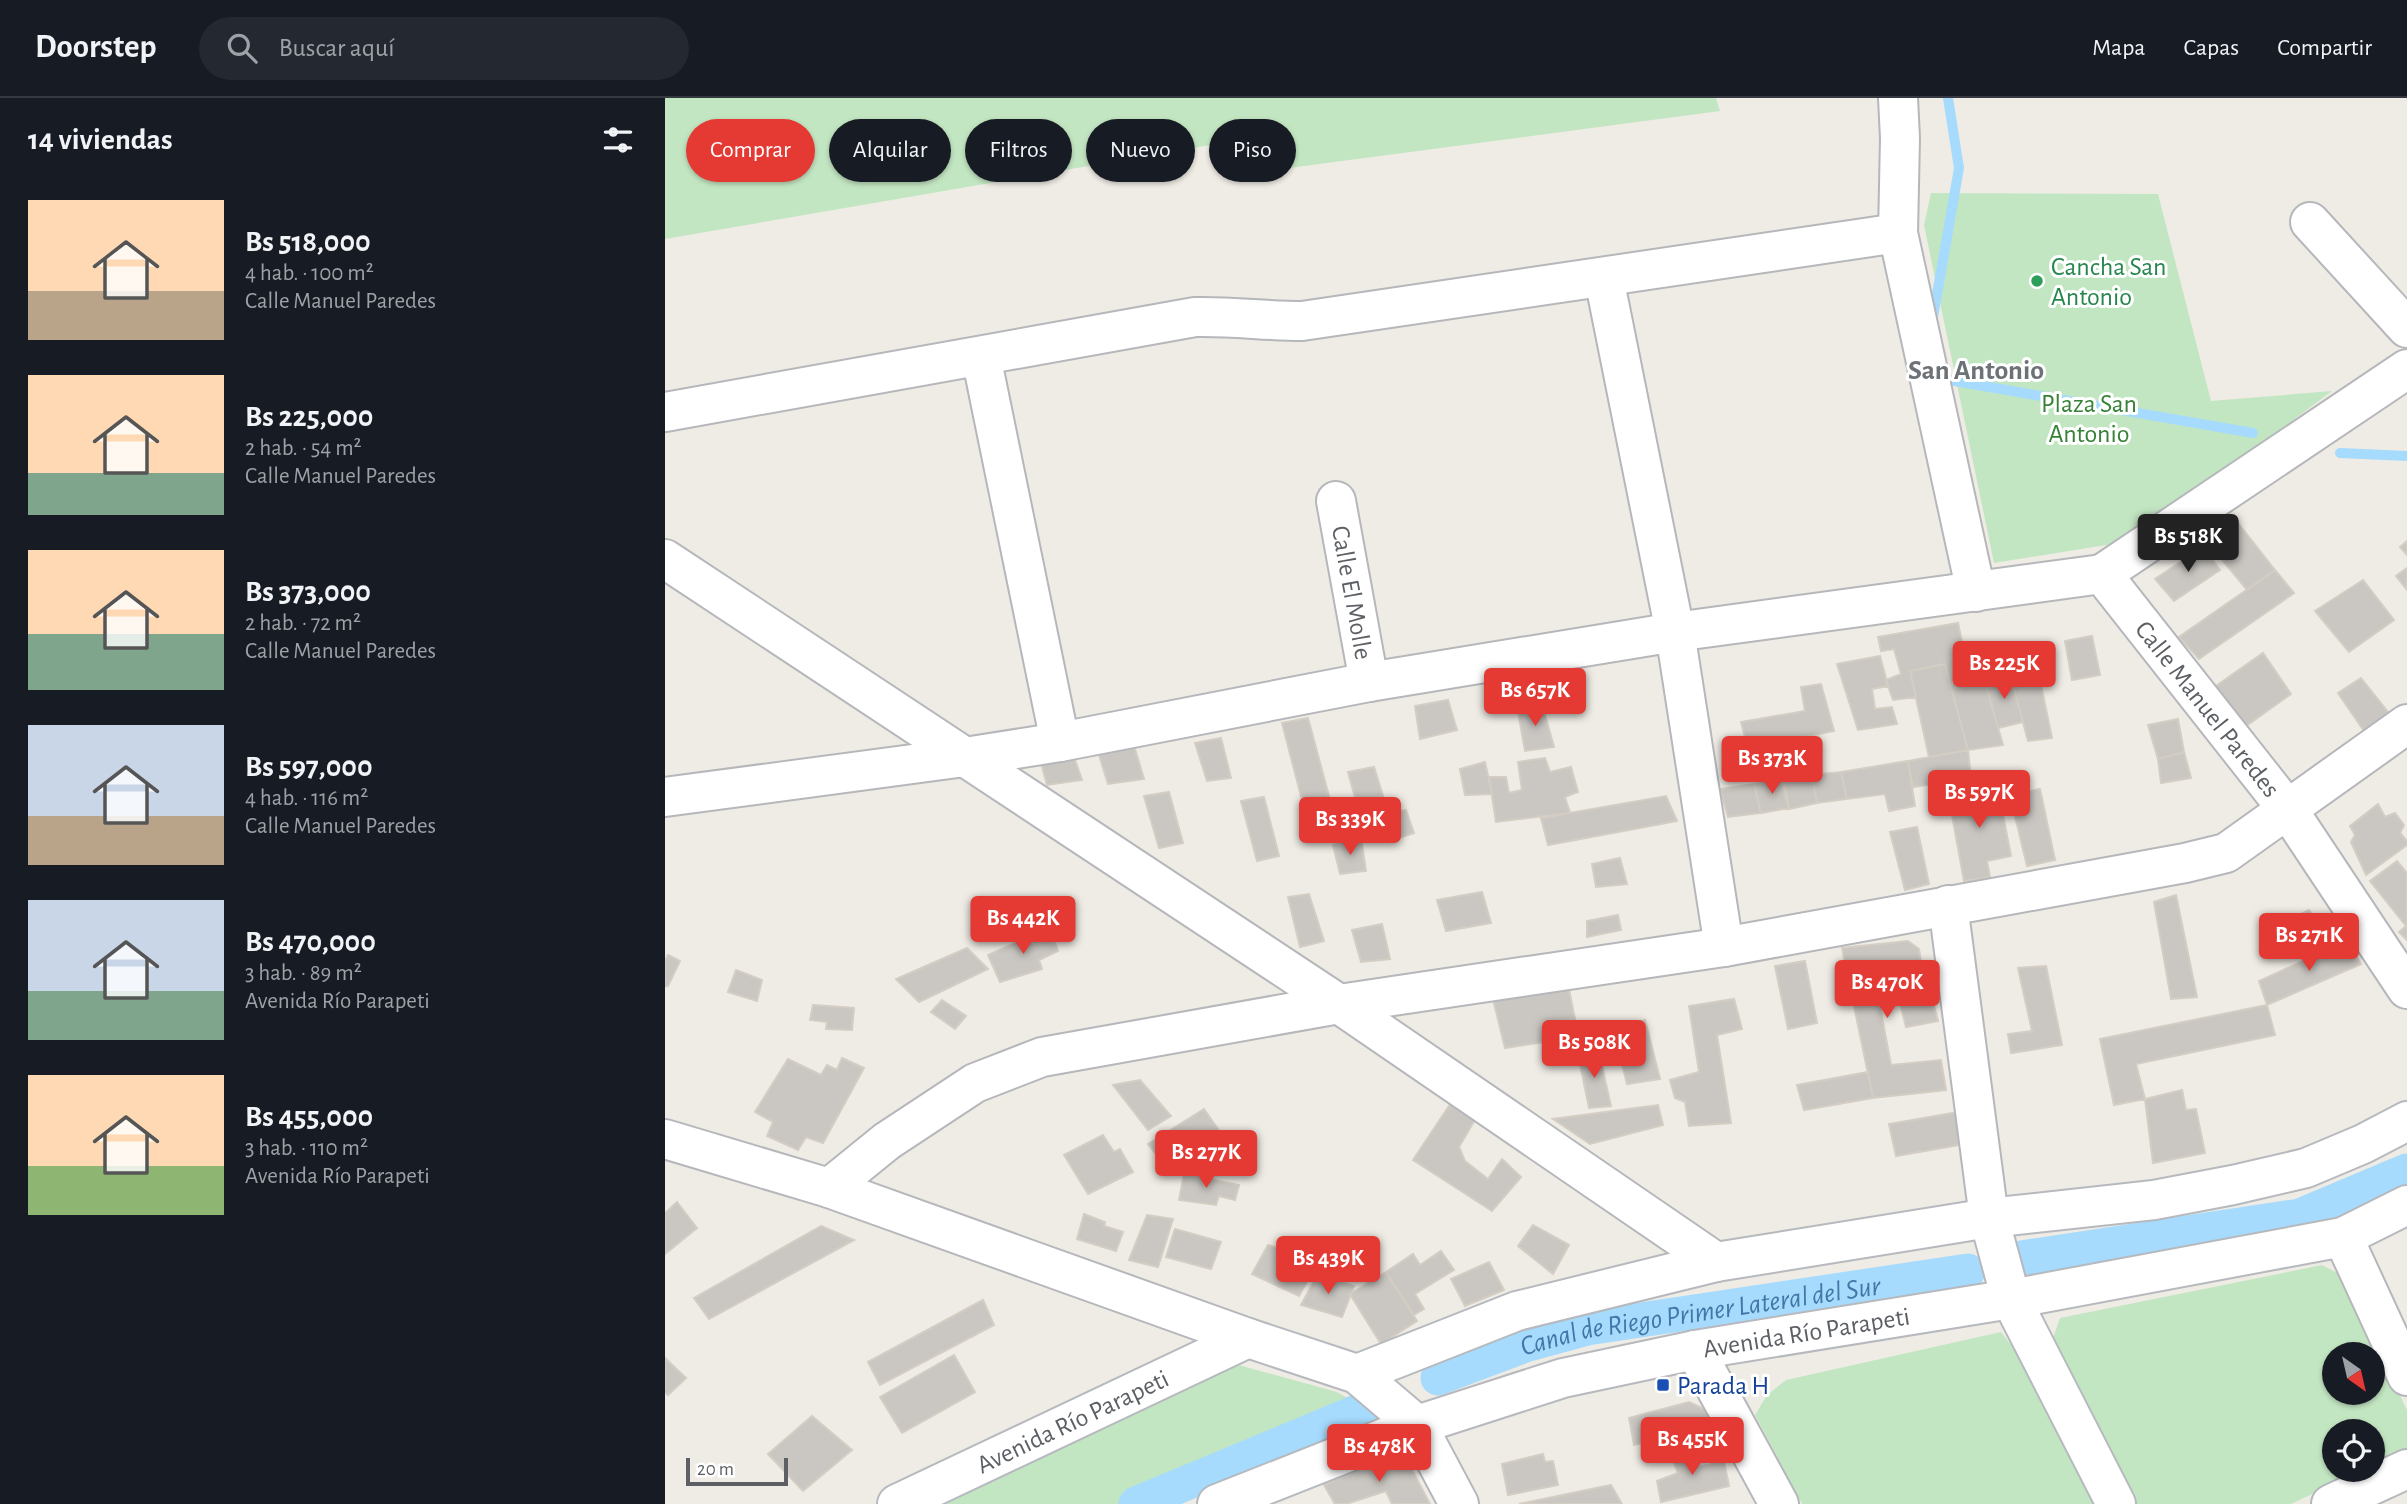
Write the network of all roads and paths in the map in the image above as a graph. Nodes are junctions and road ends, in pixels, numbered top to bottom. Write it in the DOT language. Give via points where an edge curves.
graph roads {
  1 [pos="1898,98"];
  2 [pos="2310,222"];
  3 [pos="1898,233"];
  4 [pos="1604,278"];
  5 [pos="2407,327"];
  6 [pos="981,356"];
  7 [pos="2407,369"];
  8 [pos="665,412"];
  9 [pos="1336,501"];
  10 [pos="665,559"];
  11 [pos="2102,574"];
  12 [pos="1976,592"];
  13 [pos="1675,632"];
  14 [pos="1369,682"];
  15 [pos="2407,724"];
  16 [pos="1060,743"];
  17 [pos="965,758"];
  18 [pos="665,797"];
  19 [pos="2288,810"];
  20 [pos="1948,905"];
  21 [pos="1724,947"];
  22 [pos="2407,989"];
  23 [pos="1339,1004"];
  24 [pos="2407,1121"];
  25 [pos="665,1139"];
  26 [pos="829,1188"];
  27 [pos="2407,1205"];
  28 [pos="1989,1218"];
  29 [pos="2343,1237"];
  30 [pos="1716,1262"];
  31 [pos="2011,1298"];
  32 [pos="1248,1338"];
  33 [pos="1695,1350"];
  34 [pos="1357,1374"];
  35 [pos="2407,1376"];
  36 [pos="1417,1425"];
  37 [pos="2407,1469"];
  38 [pos="897,1504"];
  39 [pos="1217,1504"];
  40 [pos="1459,1504"];
  41 [pos="1779,1504"];
  42 [pos="2116,1504"];
  43 [pos="2331,1504"];
  1 -- 3 [label="street"];
  2 -- 5 [label="street"];
  3 -- 4 [label="street"];
  3 -- 12 [label="street"];
  4 -- 6 [label="street" via="1302,321 1195,317"];
  4 -- 13 [label="street"];
  6 -- 8 [label="street"];
  6 -- 16 [label="street"];
  7 -- 11 [label="street"];
  9 -- 14 [label="street, Calle El Molle"];
  10 -- 17 [label="street"];
  11 -- 12 [label="street"];
  11 -- 19 [label="street, Calle Manuel Paredes"];
  12 -- 13 [label="street"];
  13 -- 14 [label="street"];
  13 -- 21 [label="street"];
  14 -- 16 [label="street"];
  15 -- 19 [label="street"];
  16 -- 17 [label="street"];
  17 -- 18 [label="street"];
  17 -- 23 [label="street"];
  19 -- 20 [label="street" via="2226,853"];
  19 -- 22 [label="street, Calle Manuel Paredes"];
  20 -- 21 [label="street"];
  20 -- 28 [label="street"];
  21 -- 23 [label="street"];
  23 -- 26 [label="street" via="1042,1057 975,1083 887,1141"];
  23 -- 30 [label="street"];
  24 -- 28 [label="street" via="2306,1168 2154,1200"];
  25 -- 26 [label="street"];
  26 -- 32 [label="street"];
  27 -- 29 [label="street, Avenida Río Parapeti"];
  28 -- 30 [label="street"];
  28 -- 31 [label="street"];
  29 -- 31 [label="street, Avenida Río Parapeti"];
  29 -- 35 [label="street"];
  30 -- 34 [label="street" via="1517,1311"];
  31 -- 33 [label="street, Avenida Río Parapeti"];
  31 -- 42 [label="street"];
  32 -- 34 [label="street"];
  32 -- 38 [label="street, Avenida Río Parapeti"];
  33 -- 36 [label="street, Avenida Río Parapeti" via="1563,1378"];
  33 -- 41 [label="street"];
  34 -- 36 [label="street"];
  36 -- 39 [label="street, Avenida Río Parapeti"];
  36 -- 40 [label="street"];
  37 -- 43 [label="street"];
}
